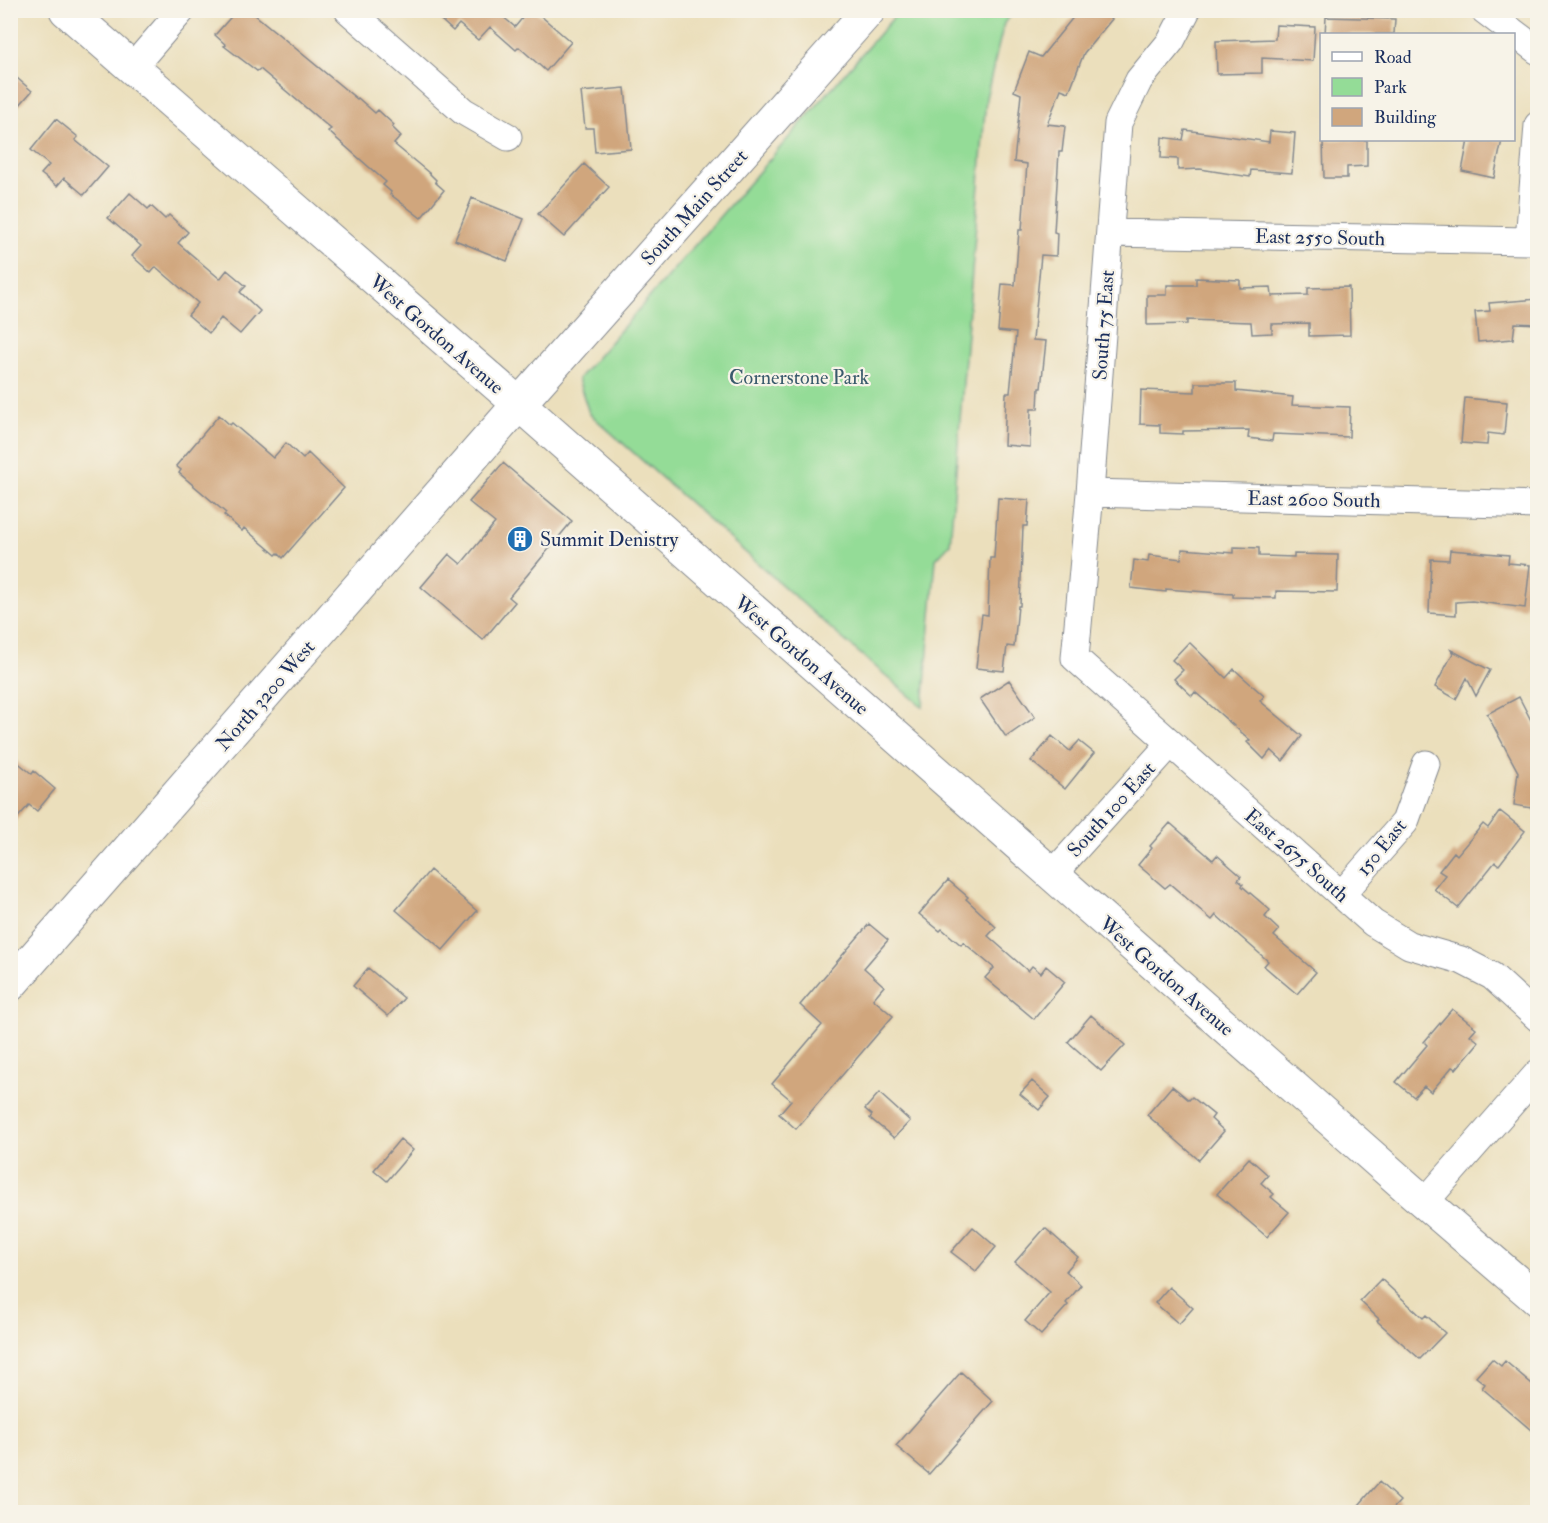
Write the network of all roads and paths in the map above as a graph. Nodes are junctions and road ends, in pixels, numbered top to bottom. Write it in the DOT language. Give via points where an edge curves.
graph roads {
  1 [pos="66,10"];
  2 [pos="182,10"];
  3 [pos="348,10"];
  4 [pos="869,10"];
  5 [pos="1187,10"];
  6 [pos="1484,10"];
  7 [pos="1514,33"];
  8 [pos="1515,34"];
  9 [pos="1538,51"];
  10 [pos="132,68"];
  11 [pos="1538,125"];
  12 [pos="508,137"];
  13 [pos="1110,233"];
  14 [pos="519,404"];
  15 [pos="1090,493"];
  16 [pos="1538,505"];
  17 [pos="1075,658"];
  18 [pos="1170,744"];
  19 [pos="1426,764"];
  20 [pos="1052,875"];
  21 [pos="1342,894"];
  22 [pos="10,985"];
  23 [pos="1538,1018"];
  24 [pos="1538,1073"];
  25 [pos="1424,1203"];
  26 [pos="1538,1300"];
  1 -- 10 [label="main road, West Gordon Avenue"];
  2 -- 10 [label="street"];
  3 -- 12 [label="street" via="463,111"];
  4 -- 14 [label="main road, South Main Street"];
  5 -- 13 [label="street, South 75 East" via="1171,41 1139,80 1118,123"];
  6 -- 7 [label="street"];
  8 -- 9 [label="street"];
  10 -- 14 [label="main road, West Gordon Avenue"];
  11 -- 13 [label="street, East 2550 South" via="1529,241"];
  13 -- 15 [label="street, South 75 East"];
  14 -- 20 [label="main road, West Gordon Avenue"];
  14 -- 22 [label="main road, North 3200 West"];
  15 -- 16 [label="street, East 2600 South"];
  15 -- 17 [label="street, South 75 East"];
  17 -- 18 [label="street, East 2675 South"];
  18 -- 20 [label="street, South 100 East"];
  18 -- 21 [label="street, East 2675 South"];
  19 -- 21 [label="street, 150 East" via="1405,822"];
  20 -- 25 [label="main road, West Gordon Avenue"];
  21 -- 23 [label="street, East 2675 South" via="1373,923 1409,945 1461,960 1491,976"];
  24 -- 25 [label="street"];
  25 -- 26 [label="main road, West Gordon Avenue"];
}
